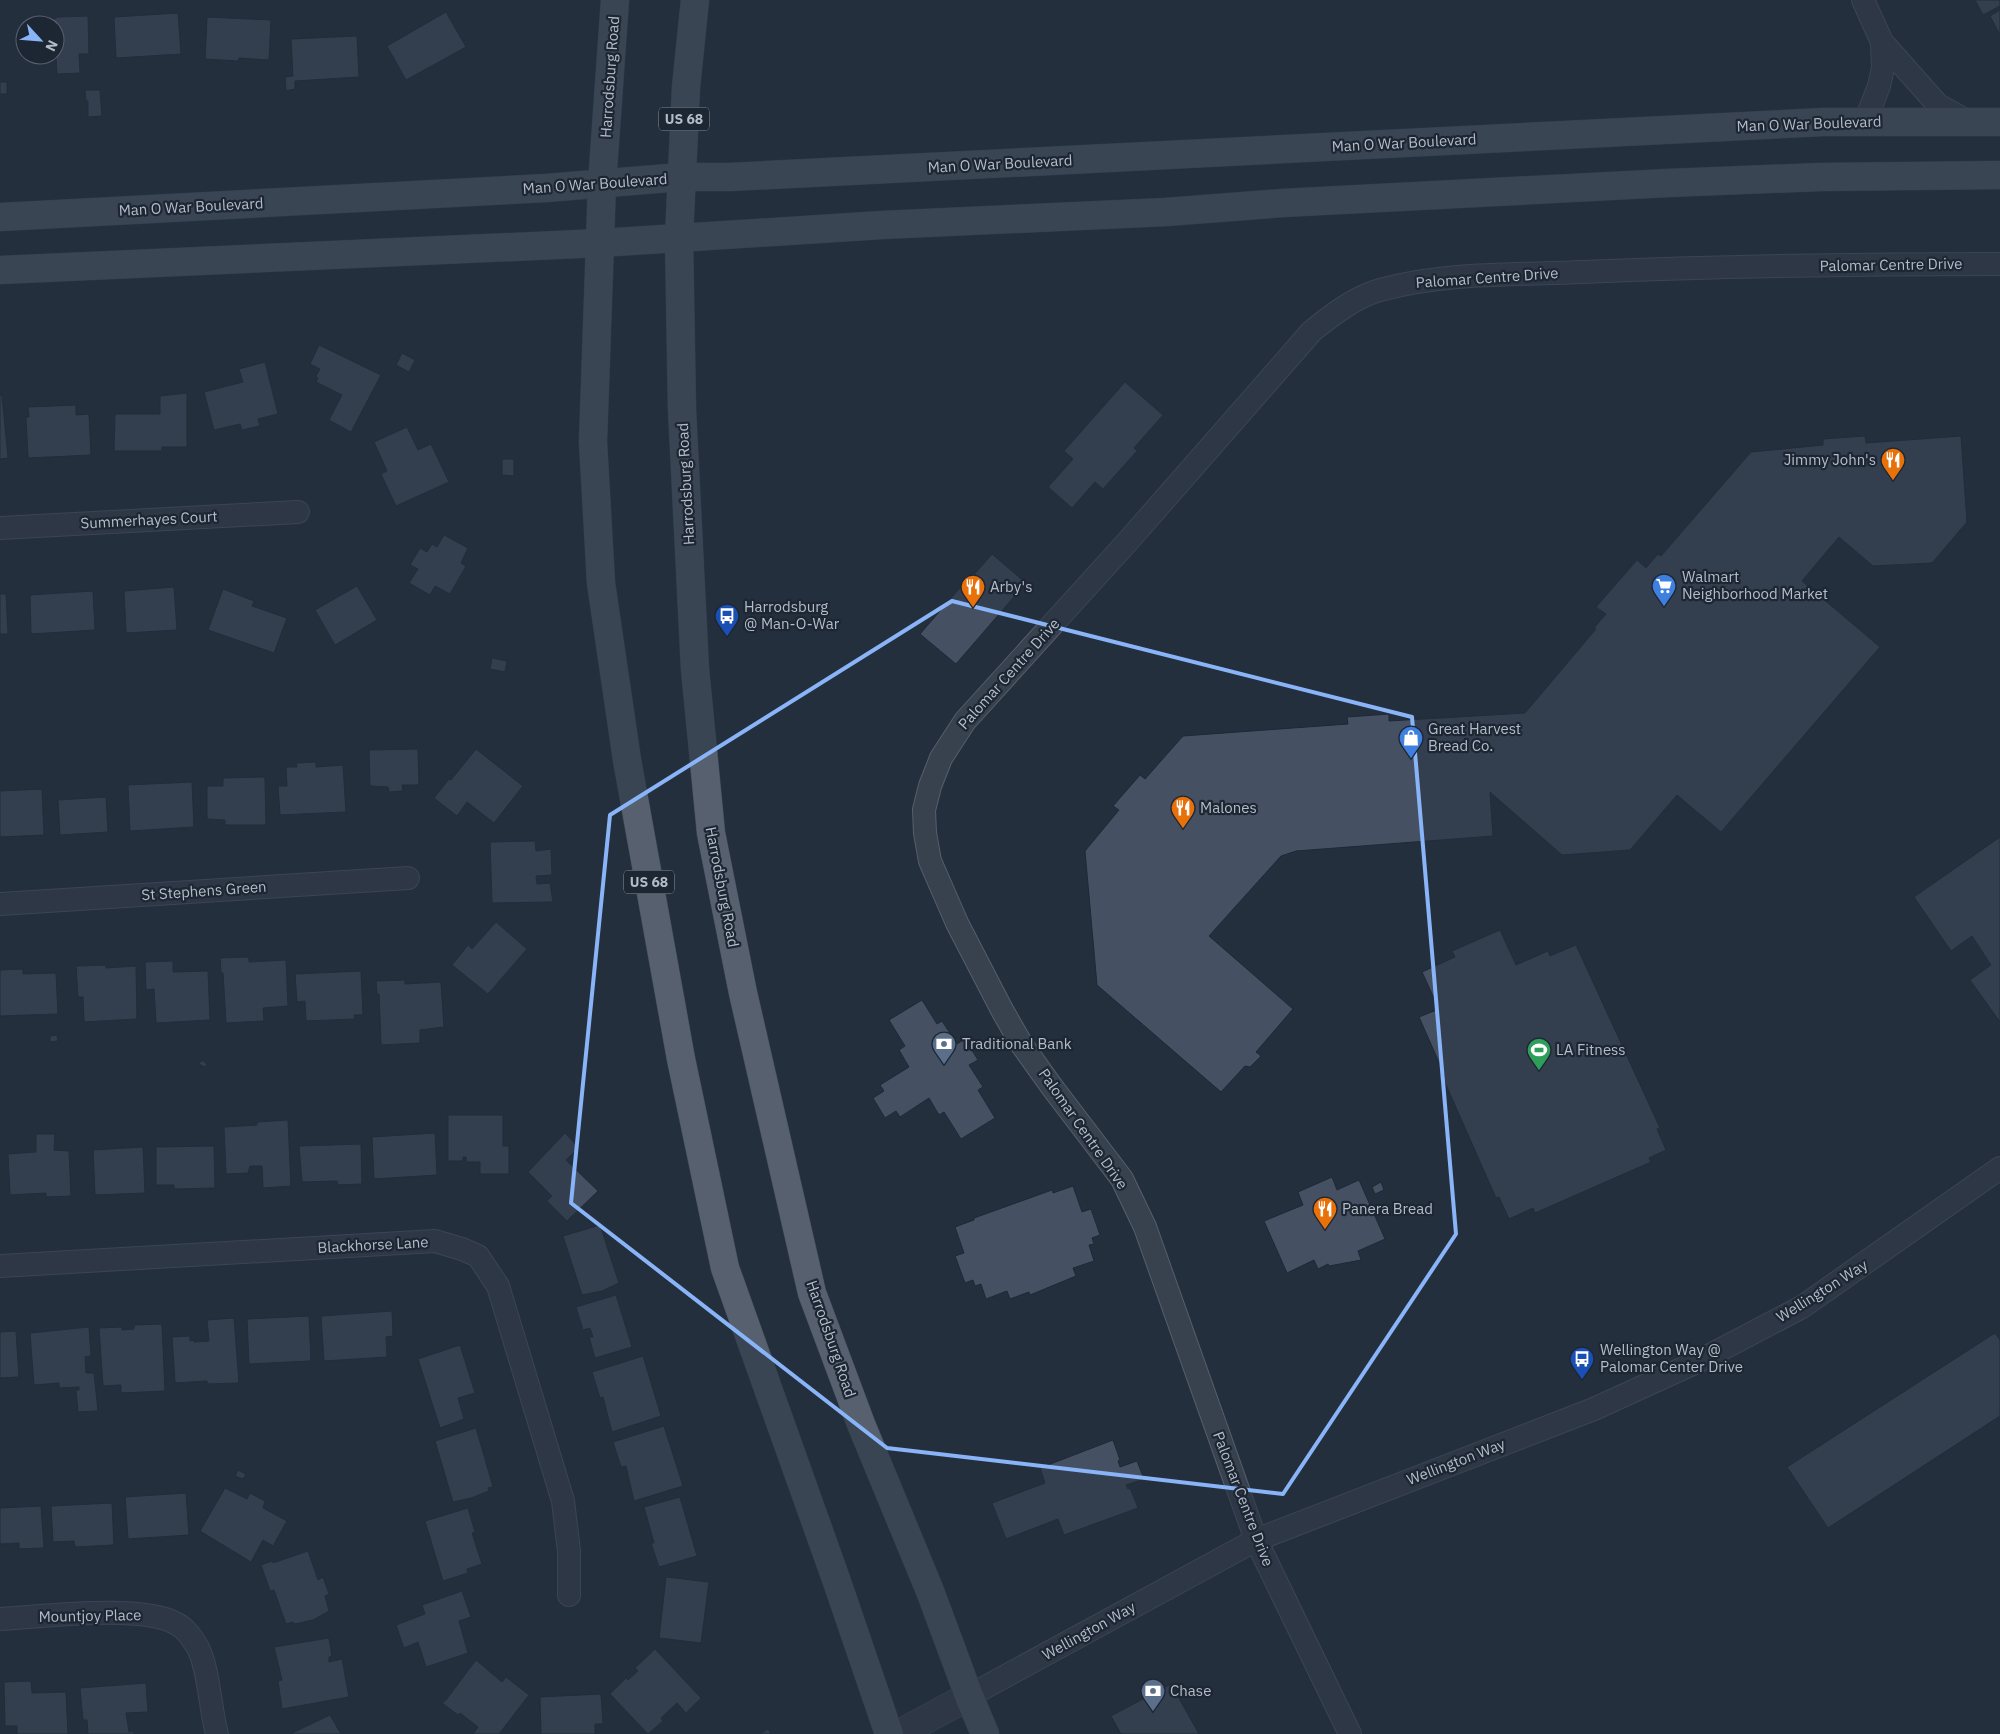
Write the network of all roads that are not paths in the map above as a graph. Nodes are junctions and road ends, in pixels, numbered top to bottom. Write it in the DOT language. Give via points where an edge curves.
graph roads {
  1 [pos="615,0"];
  2 [pos="695,0"];
  3 [pos="1863,0"];
  4 [pos="1882,42"];
  5 [pos="1967,121"];
  6 [pos="1865,122"];
  7 [pos="2000,122"];
  8 [pos="2000,175"];
  9 [pos="682,177"];
  10 [pos="602,184"];
  11 [pos="0,217"];
  12 [pos="679,238"];
  13 [pos="600,243"];
  14 [pos="2000,264"];
  15 [pos="0,270"];
  16 [pos="298,512"];
  17 [pos="0,528"];
  18 [pos="408,878"];
  19 [pos="0,904"];
  20 [pos="2000,1168"];
  21 [pos="0,1266"];
  22 [pos="1256,1540"];
  23 [pos="569,1595"];
  24 [pos="0,1619"];
  25 [pos="969,1696"];
  26 [pos="217,1734"];
  27 [pos="889,1734"];
  28 [pos="899,1734"];
  29 [pos="985,1734"];
  30 [pos="1350,1734"];
  1 -- 10 [label="main road, Harrodsburg Road / US 68"];
  2 -- 9 [label="main road, Harrodsburg Road / US 68" via="686,87"];
  3 -- 4 [label="street"];
  4 -- 5 [label="street" via="1938,105"];
  4 -- 6 [label="street" via="1883,68"];
  5 -- 6 [label="main road, Man O War Boulevard"];
  5 -- 7 [label="main road, Man O War Boulevard"];
  6 -- 9 [label="main road, Man O War Boulevard" via="730,178"];
  8 -- 12 [label="main road" via="1668,183"];
  9 -- 10 [label="main road, Man O War Boulevard"];
  9 -- 12 [label="main road, Harrodsburg Road / US 68"];
  10 -- 11 [label="main road, Man O War Boulevard"];
  10 -- 13 [label="main road, Harrodsburg Road / US 68"];
  12 -- 13 [label="main road"];
  12 -- 25 [label="main road, Harrodsburg Road / US 68" via="682,409 695,669 711,833 743,993 812,1293"];
  13 -- 15 [label="main road"];
  13 -- 27 [label="main road, Harrodsburg Road / US 68" via="592,442 600,583 627,760 681,1059 725,1268"];
  14 -- 22 [label="street, Palomar Centre Drive" via="1694,267 1461,277 1405,284 1372,294 1332,315 1312,331 1304,344 952,738 930,786 924,810 930,861 957,923 1022,1044 1122,1179 1144,1227"];
  16 -- 17 [label="street, Summerhayes Court"];
  18 -- 19 [label="street, St Stephens Green"];
  20 -- 22 [label="street, Wellington Way" via="1802,1307 1699,1360 1594,1409"];
  21 -- 23 [label="street, Blackhorse Lane" via="435,1241 478,1256 498,1286 563,1501 569,1551"];
  22 -- 25 [label="street, Wellington Way"];
  22 -- 30 [label="street, Palomar Centre Drive"];
  24 -- 26 [label="street, Mountjoy Place" via="142,1614 175,1623 186,1630 198,1649"];
  25 -- 28 [label="street, Wellington Way"];
  25 -- 29 [label="main road, Harrodsburg Road / US 68"];
}
